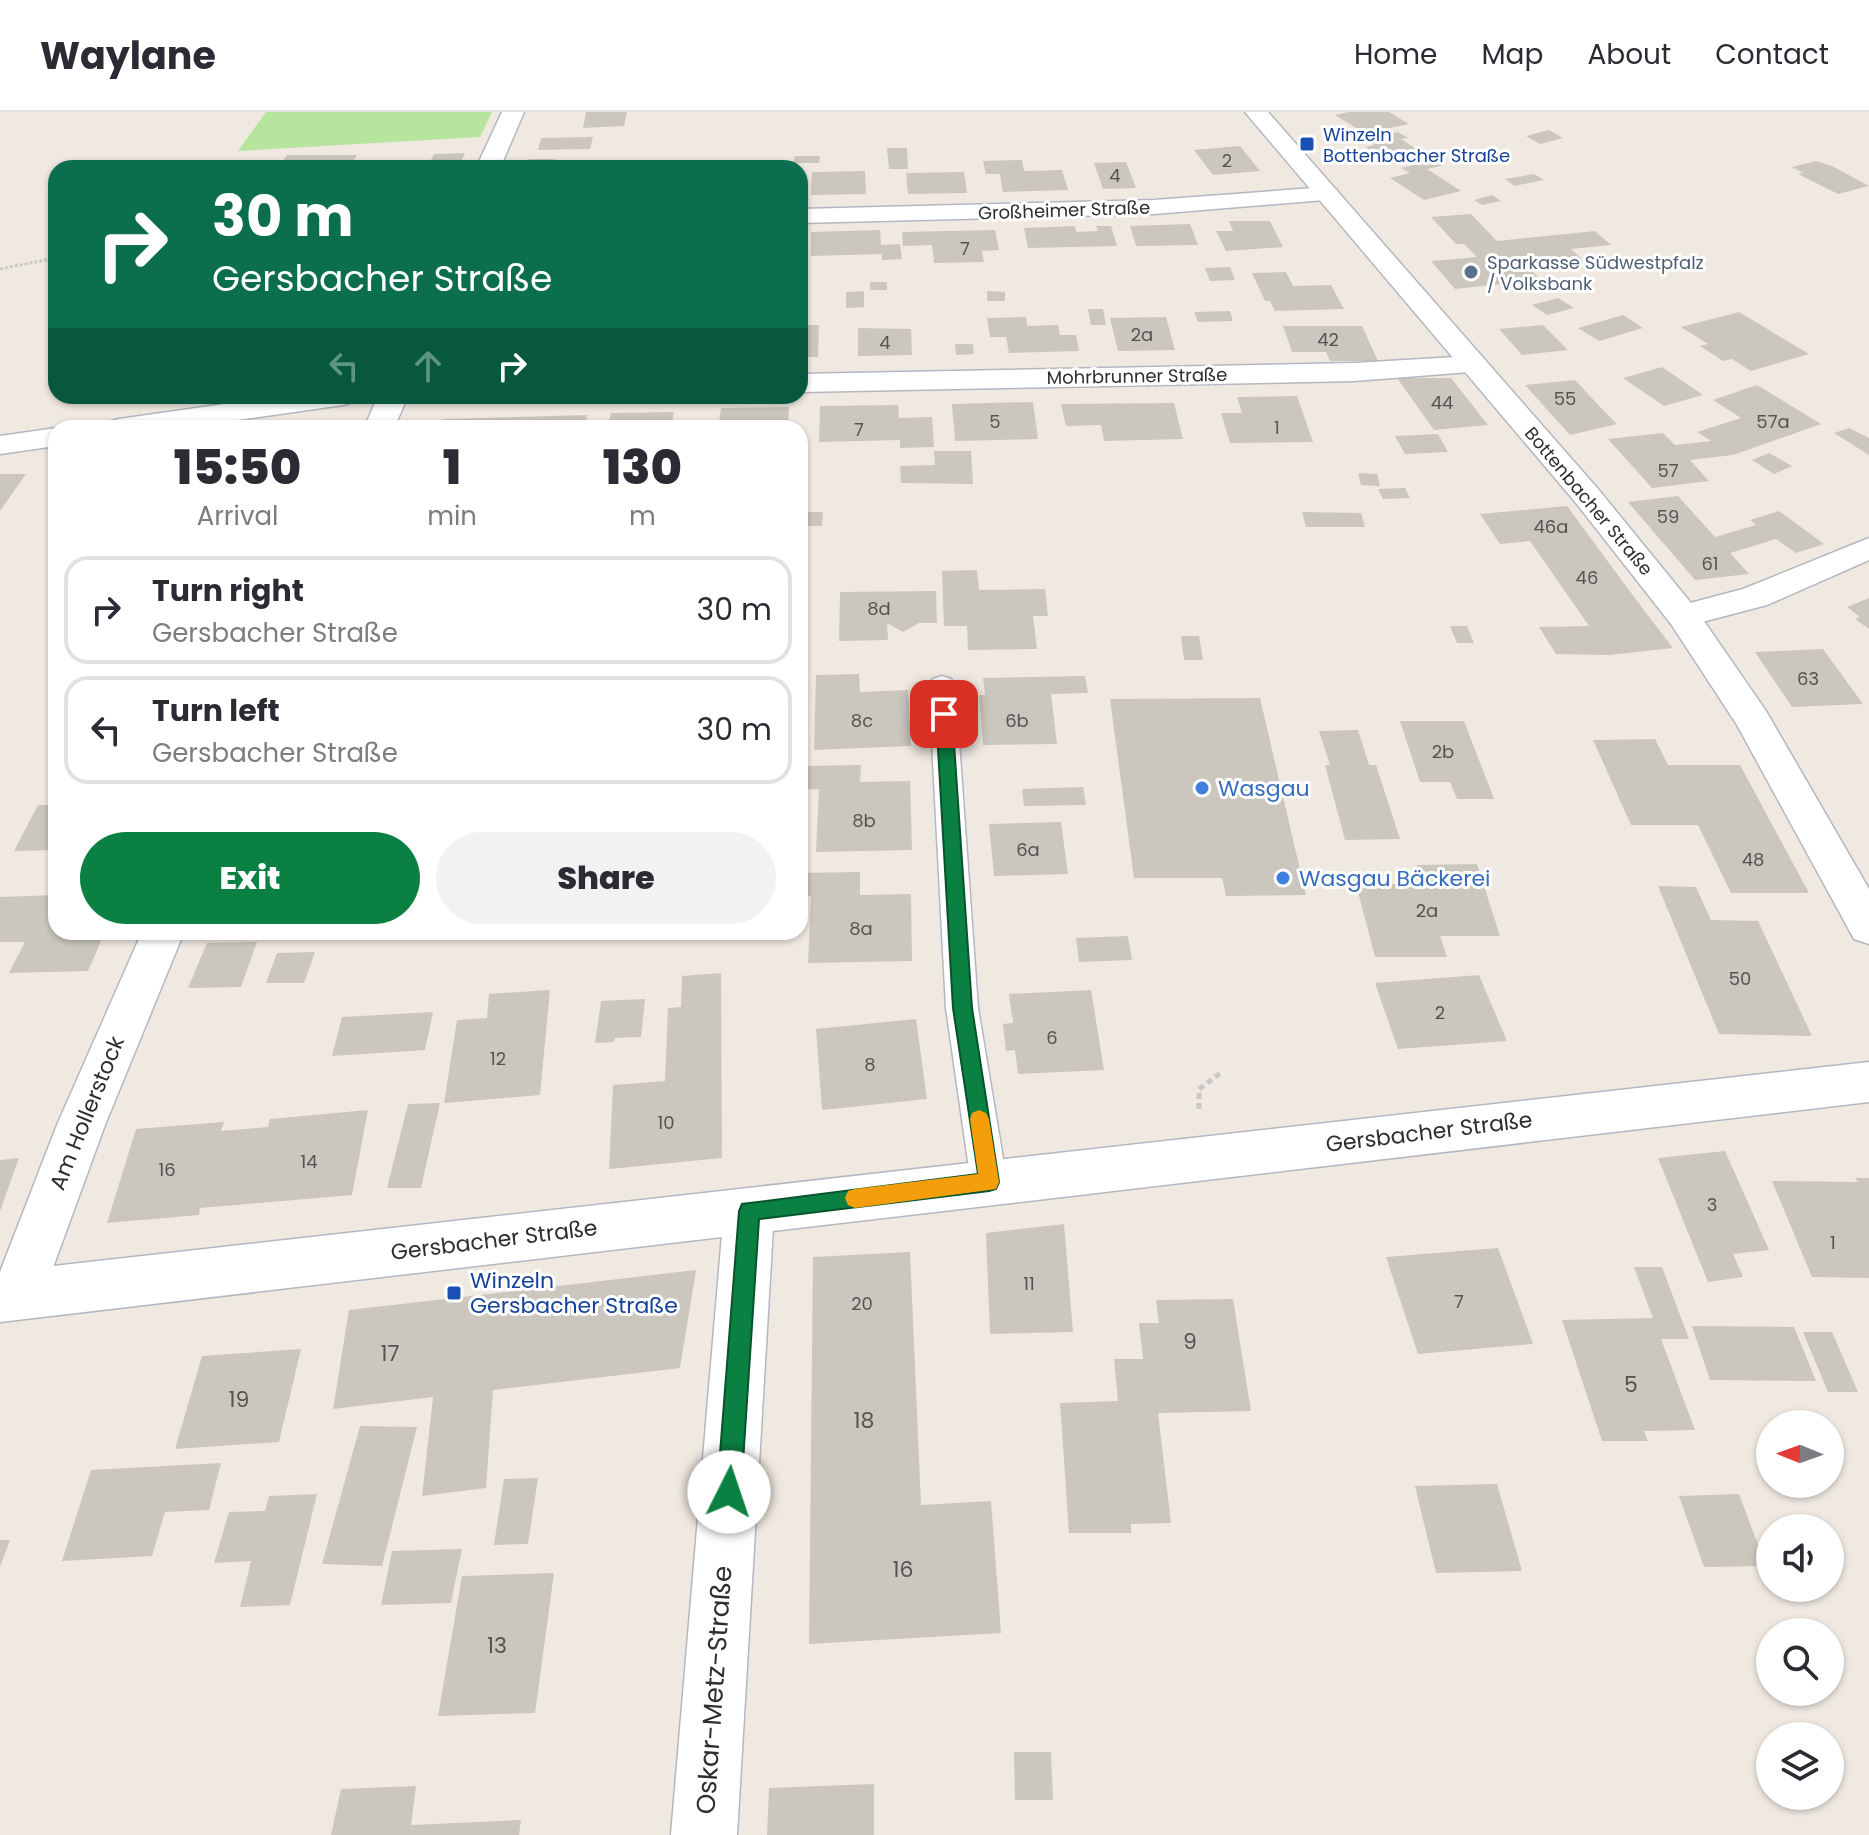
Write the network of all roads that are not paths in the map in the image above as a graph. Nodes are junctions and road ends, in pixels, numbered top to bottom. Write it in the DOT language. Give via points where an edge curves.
graph roads {
  1 [pos="513,112"];
  2 [pos="1256,112"];
  3 [pos="492,160"];
  4 [pos="1327,194"];
  5 [pos="808,216"];
  6 [pos="1473,365"];
  7 [pos="808,383"];
  8 [pos="287,404"];
  9 [pos="175,420"];
  10 [pos="48,438"];
  11 [pos="0,445"];
  12 [pos="1869,548"];
  13 [pos="1683,616"];
  14 [pos="942,685"];
  15 [pos="1869,927"];
  16 [pos="160,940"];
  17 [pos="1869,1082"];
  18 [pos="989,1182"];
  19 [pos="749,1211"];
  20 [pos="8,1296"];
  21 [pos="704,1835"];
  1 -- 3 [label="street"];
  2 -- 4 [label="street, Bottenbacher Straße"];
  4 -- 5 [label="street, Großheimer Straße" via="1154,207"];
  4 -- 6 [label="street, Bottenbacher Straße"];
  6 -- 7 [label="street, Mohrbrunner Straße"];
  6 -- 13 [label="street, Bottenbacher Straße"];
  8 -- 9 [label="street"];
  10 -- 11 [label="street"];
  12 -- 13 [label="street" via="1755,597"];
  13 -- 15 [label="street, Bottenbacher Straße" via="1753,720"];
  14 -- 18 [label="lane" via="962,1008"];
  16 -- 20 [label="street, Am Hollerstock"];
  17 -- 18 [label="street, Gersbacher Straße"];
  18 -- 19 [label="street, Gersbacher Straße"];
  19 -- 20 [label="street, Gersbacher Straße"];
  19 -- 21 [label="street, Oskar-Metz-Straße"];
}
